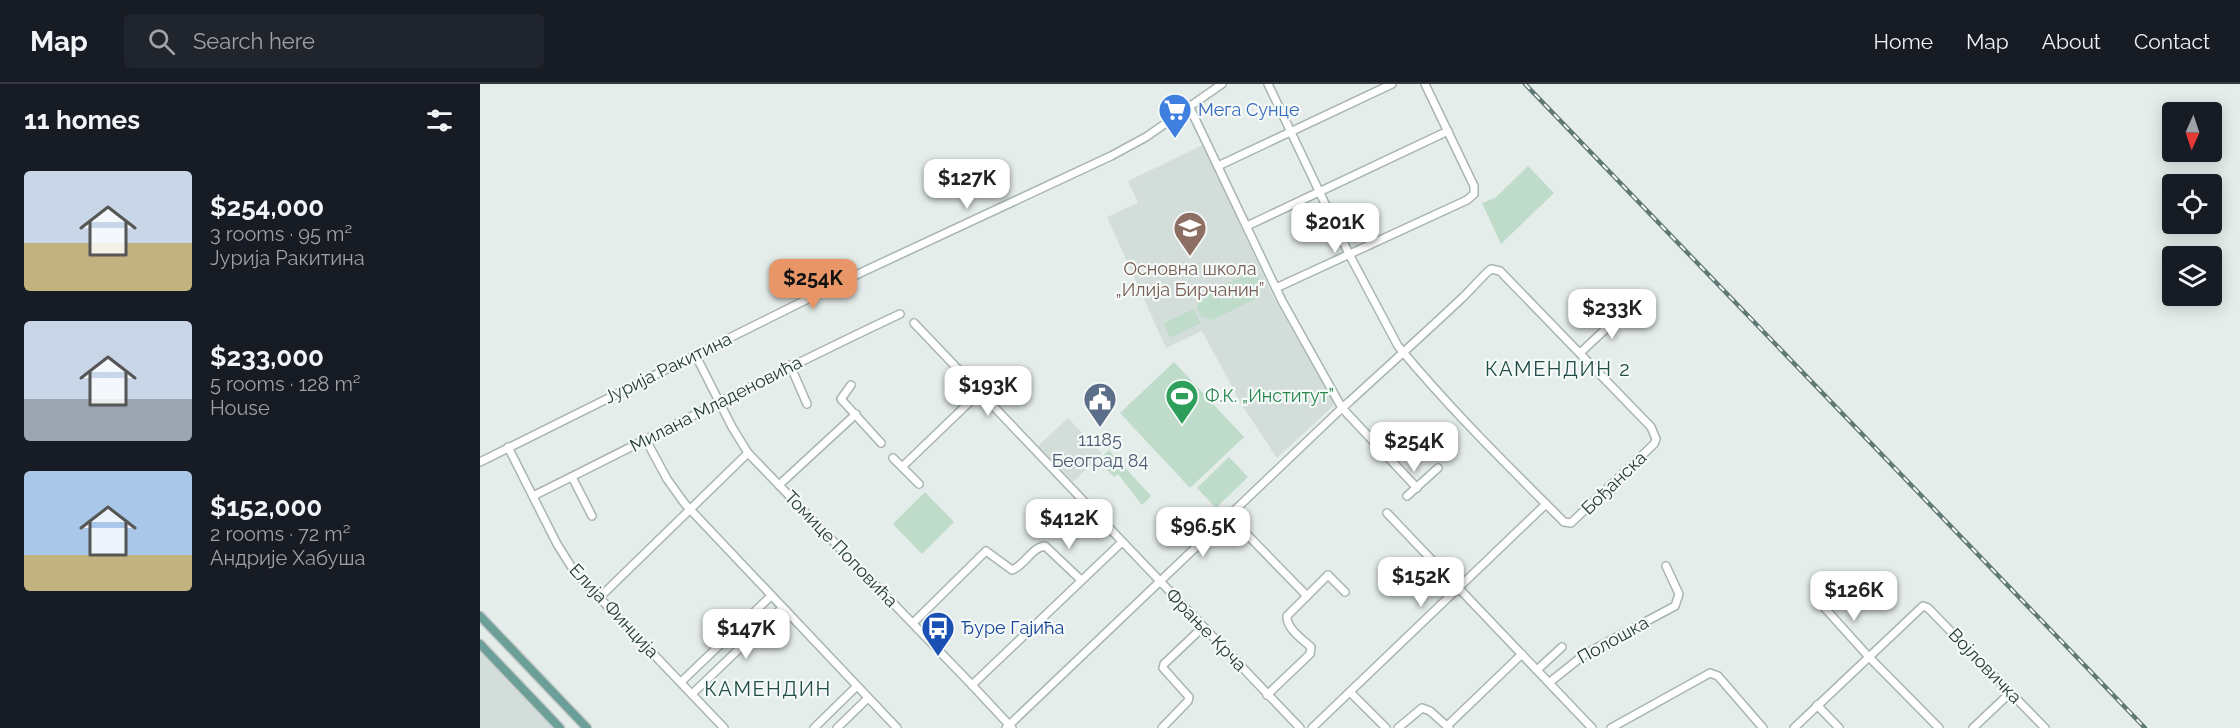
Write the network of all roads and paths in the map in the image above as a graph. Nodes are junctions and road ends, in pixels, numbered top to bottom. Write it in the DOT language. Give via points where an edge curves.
graph roads {
  1 [pos="1222,84"];
  2 [pos="1268,84"];
  3 [pos="1392,84"];
  4 [pos="1425,84"];
  5 [pos="1190,106"];
  6 [pos="1448,131"];
  7 [pos="1290,132"];
  8 [pos="1218,166"];
  9 [pos="1319,193"];
  10 [pos="1247,226"];
  11 [pos="1349,254"];
  12 [pos="1276,288"];
  13 [pos="1627,309"];
  14 [pos="900,314"];
  15 [pos="914,323"];
  16 [pos="1403,352"];
  17 [pos="1580,353"];
  18 [pos="695,354"];
  19 [pos="790,365"];
  20 [pos="851,385"];
  21 [pos="980,392"];
  22 [pos="719,402"];
  23 [pos="807,404"];
  24 [pos="1342,408"];
  25 [pos="856,414"];
  26 [pos="646,440"];
  27 [pos="881,443"];
  28 [pos="508,447"];
  29 [pos="748,453"];
  30 [pos="893,458"];
  31 [pos="480,462"];
  32 [pos="903,466"];
  33 [pos="1437,468"];
  34 [pos="572,477"];
  35 [pos="920,484"];
  36 [pos="779,485"];
  37 [pos="1417,488"];
  38 [pos="533,496"];
  39 [pos="1407,496"];
  40 [pos="1546,504"];
  41 [pos="691,510"];
  42 [pos="1387,513"];
  43 [pos="592,516"];
  44 [pos="1230,517"];
  45 [pos="1122,542"];
  46 [pos="1666,566"];
  47 [pos="1081,580"];
  48 [pos="1160,582"];
  49 [pos="1461,588"];
  50 [pos="1345,592"];
  51 [pos="771,596"];
  52 [pos="1307,596"];
  53 [pos="600,597"];
  54 [pos="1822,605"];
  55 [pos="782,608"];
  56 [pos="480,616"];
  57 [pos="913,623"];
  58 [pos="1203,627"];
  59 [pos="480,644"];
  60 [pos="1562,647"];
  61 [pos="1522,654"];
  62 [pos="1868,656"];
  63 [pos="1537,670"];
  64 [pos="681,682"];
  65 [pos="1550,682"];
  66 [pos="972,684"];
  67 [pos="857,686"];
  68 [pos="1350,692"];
  69 [pos="2010,693"];
  70 [pos="692,694"];
  71 [pos="1267,695"];
  72 [pos="868,698"];
  73 [pos="1818,705"];
  74 [pos="1168,726"];
  75 [pos="1009,727"];
  76 [pos="1448,727"];
  77 [pos="560,728"];
  78 [pos="587,728"];
  79 [pos="724,728"];
  80 [pos="814,728"];
  81 [pos="837,728"];
  82 [pos="897,728"];
  83 [pos="1300,728"];
  84 [pos="1312,728"];
  85 [pos="1386,728"];
  86 [pos="1398,728"];
  87 [pos="1592,728"];
  88 [pos="1611,728"];
  89 [pos="1762,728"];
  90 [pos="1794,728"];
  91 [pos="1839,728"];
  92 [pos="1939,728"];
  93 [pos="1973,728"];
  94 [pos="2045,728"];
  1 -- 5 [label="street, Јурија Ракитина"];
  2 -- 7 [label="street"];
  3 -- 7 [label="street"];
  4 -- 6 [label="street"];
  5 -- 8 [label="street"];
  5 -- 18 [label="street, Јурија Ракитина" via="1112,156"];
  6 -- 9 [label="street"];
  6 -- 11 [label="street" via="1474,186 1474,194"];
  7 -- 8 [label="street"];
  7 -- 9 [label="street"];
  8 -- 10 [label="street"];
  9 -- 10 [label="street"];
  9 -- 11 [label="street"];
  10 -- 12 [label="street"];
  11 -- 12 [label="street"];
  11 -- 16 [label="street"];
  12 -- 24 [label="street"];
  13 -- 17 [label="street"];
  14 -- 19 [label="street, Милана Младеновића"];
  15 -- 21 [label="street, Фрање Крча"];
  16 -- 17 [label="street" via="1494,268"];
  16 -- 24 [label="street"];
  16 -- 40 [label="street"];
  17 -- 40 [label="street, Бођанска" via="1654,431 1656,440 1571,523 1564,522"];
  18 -- 22 [label="street, Томице Поповића"];
  18 -- 28 [label="street, Јурија Ракитина"];
  19 -- 22 [label="street, Милана Младеновића"];
  19 -- 23 [label="street"];
  20 -- 25 [label="street" via="841,399"];
  21 -- 32 [label="street"];
  21 -- 45 [label="street, Фрање Крча"];
  22 -- 26 [label="street, Милана Младеновића"];
  22 -- 29 [label="street, Томице Поповића"];
  24 -- 37 [label="street"];
  24 -- 44 [label="street"];
  25 -- 27 [label="street"];
  25 -- 36 [label="street"];
  26 -- 34 [label="street, Милана Младеновића"];
  26 -- 41 [label="street" via="670,485"];
  28 -- 31 [label="street, Јурија Ракитина"];
  28 -- 38 [label="street, Елија Финција"];
  29 -- 36 [label="street, Томице Поповића"];
  29 -- 41 [label="street"];
  30 -- 32 [label="street"];
  32 -- 35 [label="street"];
  33 -- 37 [label="street"];
  34 -- 38 [label="street, Милана Младеновића"];
  34 -- 43 [label="street"];
  36 -- 57 [label="street, Томице Поповића"];
  37 -- 39 [label="street"];
  38 -- 53 [label="street, Елија Финција" via="565,558"];
  40 -- 49 [label="street"];
  41 -- 51 [label="street"];
  41 -- 53 [label="street"];
  42 -- 49 [label="street"];
  44 -- 48 [label="street"];
  44 -- 52 [label="street"];
  45 -- 47 [label="street"];
  45 -- 48 [label="street, Фрање Крча"];
  46 -- 65 [label="street, Полошка" via="1679,594 1671,608 1585,654"];
  47 -- 57 [label="street" via="1045,546 1012,570 986,551"];
  47 -- 66 [label="street"];
  48 -- 58 [label="street, Фрање Крча"];
  48 -- 75 [label="street"];
  49 -- 61 [label="street"];
  49 -- 68 [label="street"];
  50 -- 52 [label="street" via="1328,575"];
  51 -- 55 [label="street"];
  51 -- 64 [label="street"];
  52 -- 71 [label="street" via="1286,620 1311,647 1311,652"];
  53 -- 64 [label="street, Елија Финција"];
  54 -- 62 [label="street"];
  55 -- 67 [label="street"];
  55 -- 70 [label="street"];
  56 -- 78 [label="main road"];
  57 -- 66 [label="street, Томице Поповића"];
  58 -- 71 [label="street, Фрање Крча"];
  58 -- 74 [label="street" via="1164,664 1163,668 1190,697"];
  59 -- 77 [label="main road"];
  60 -- 63 [label="street"];
  61 -- 63 [label="street"];
  61 -- 76 [label="street"];
  62 -- 69 [label="street, Војловичка" via="1923,606"];
  62 -- 73 [label="street"];
  62 -- 92 [label="street"];
  63 -- 65 [label="street"];
  64 -- 70 [label="street, Елија Финција"];
  65 -- 87 [label="street"];
  66 -- 75 [label="street, Томице Поповића"];
  67 -- 72 [label="street"];
  67 -- 80 [label="street"];
  68 -- 84 [label="street"];
  68 -- 85 [label="street"];
  69 -- 93 [label="street"];
  69 -- 94 [label="street, Војловичка"];
  70 -- 79 [label="street, Елија Финција"];
  71 -- 83 [label="street, Фрање Крча"];
  72 -- 81 [label="street"];
  72 -- 82 [label="street"];
  73 -- 90 [label="street"];
  73 -- 91 [label="street"];
  76 -- 86 [label="street" via="1422,708"];
  88 -- 89 [label="street" via="1707,673 1718,676"];
}
